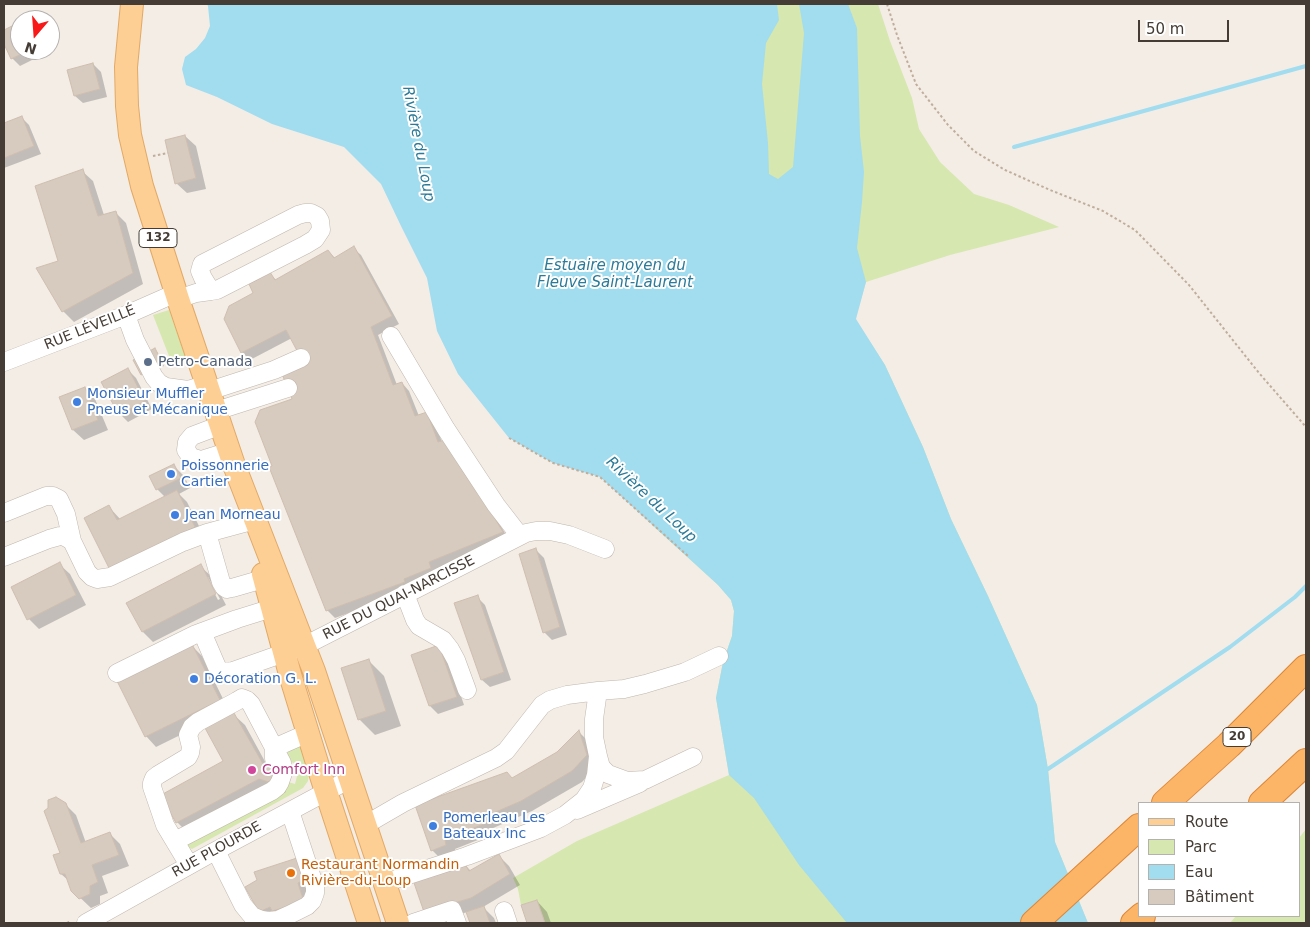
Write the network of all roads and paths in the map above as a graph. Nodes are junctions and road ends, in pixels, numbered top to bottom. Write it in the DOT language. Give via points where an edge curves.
graph roads {
  1 [pos="132,4"];
  2 [pos="887,4"];
  3 [pos="211,292"];
  4 [pos="177,296"];
  5 [pos="126,314"];
  6 [pos="391,336"];
  7 [pos="301,358"];
  8 [pos="4,362"];
  9 [pos="288,388"];
  10 [pos="213,403"];
  11 [pos="1306,427"];
  12 [pos="509,438"];
  13 [pos="232,458"];
  14 [pos="4,513"];
  15 [pos="252,521"];
  16 [pos="207,533"];
  17 [pos="516,538"];
  18 [pos="72,541"];
  19 [pos="605,549"];
  20 [pos="688,556"];
  21 [pos="4,557"];
  22 [pos="271,577"];
  23 [pos="404,594"];
  24 [pos="280,605"];
  25 [pos="202,632"];
  26 [pos="294,649"];
  27 [pos="719,656"];
  28 [pos="1306,668"];
  29 [pos="117,673"];
  30 [pos="467,690"];
  31 [pos="598,691"];
  32 [pos="308,733"];
  33 [pos="274,748"];
  34 [pos="598,756"];
  35 [pos="693,757"];
  36 [pos="1306,762"];
  37 [pos="350,779"];
  38 [pos="645,780"];
  39 [pos="326,792"];
  40 [pos="1166,802"];
  41 [pos="1263,802"];
  42 [pos="290,811"];
  43 [pos="565,816"];
  44 [pos="365,825"];
  45 [pos="1138,828"];
  46 [pos="175,841"];
  47 [pos="216,851"];
  48 [pos="189,865"];
  49 [pos="384,883"];
  50 [pos="418,922"];
  51 [pos="86,923"];
  52 [pos="369,923"];
  53 [pos="398,923"];
  54 [pos="457,923"];
  55 [pos="1034,923"];
  1 -- 4 [label="main road, 132" via="126,74 130,135 142,186"];
  2 -- 11 [label="path" via="916,84 948,125 974,151 1004,170 1103,211 1135,230 1189,285"];
  3 -- 3 [label="street, RUE LÉVEILLÉ" via="315,239 321,230 317,216 298,215 202,264 200,271"];
  3 -- 4 [label="street, RUE LÉVEILLÉ"];
  4 -- 5 [label="street, RUE LÉVEILLÉ"];
  4 -- 10 [label="main road, 132"];
  5 -- 8 [label="street, RUE LÉVEILLÉ"];
  5 -- 10 [label="street" via="135,340 159,383 188,390"];
  6 -- 17 [label="street"];
  7 -- 10 [label="street"];
  9 -- 10 [label="street"];
  10 -- 13 [label="main road, 132"];
  10 -- 13 [label="street" via="187,442 186,450 191,457 201,460"];
  12 -- 20 [label="path" via="553,463 600,477"];
  13 -- 15 [label="main road, 132"];
  14 -- 18 [label="street" via="53,496 63,507"];
  15 -- 16 [label="street"];
  15 -- 22 [label="main road, 132"];
  16 -- 18 [label="street" via="103,579 92,577"];
  16 -- 22 [label="street" via="224,587 232,588"];
  17 -- 19 [label="street, RUE DU QUAI-NARCISSE" via="536,530 550,531"];
  17 -- 23 [label="street, RUE DU QUAI-NARCISSE"];
  18 -- 21 [label="street" via="60,536"];
  22 -- 24 [label="main road, 132"];
  23 -- 26 [label="street, RUE DU QUAI-NARCISSE"];
  23 -- 30 [label="street" via="419,626 443,640 450,649"];
  24 -- 25 [label="street"];
  24 -- 26 [label="main road, 132"];
  25 -- 26 [label="street, RUE DU QUAI-NARCISSE" via="221,671 227,672"];
  25 -- 29 [label="street"];
  26 -- 32 [label="main road, 132"];
  26 -- 37 [label="main road, 132" via="314,671"];
  27 -- 31 [label="street" via="685,672 645,684"];
  28 -- 40 [label="highway, 20"];
  31 -- 34 [label="street" via="594,719"];
  31 -- 44 [label="street" via="550,700 542,705 506,751 496,758"];
  32 -- 33 [label="street"];
  32 -- 39 [label="main road, 132"];
  33 -- 46 [label="street" via="282,763 283,773 278,787"];
  33 -- 46 [label="street" via="251,704 242,698 192,727 188,735 191,747 188,757 158,775 152,783 165,825"];
  34 -- 38 [label="street" via="601,767 608,774 627,780"];
  34 -- 43 [label="street" via="592,788 584,800"];
  35 -- 38 [label="street"];
  36 -- 41 [label="highway"];
  37 -- 39 [label="street, RUE PLOURDE"];
  37 -- 44 [label="main road, 132"];
  38 -- 43 [label="street"];
  39 -- 42 [label="street, RUE PLOURDE"];
  39 -- 52 [label="main road, 132"];
  42 -- 47 [label="street, RUE PLOURDE"];
  42 -- 47 [label="street" via="315,893 307,906 289,916 268,921 252,916"];
  43 -- 49 [label="street" via="491,848"];
  44 -- 49 [label="main road, 132"];
  45 -- 55 [label="highway"];
  46 -- 48 [label="street"];
  47 -- 48 [label="street, RUE PLOURDE"];
  48 -- 51 [label="street, RUE PLOURDE"];
  49 -- 53 [label="main road, 132"];
  50 -- 54 [label="street" via="452,910"];
}
